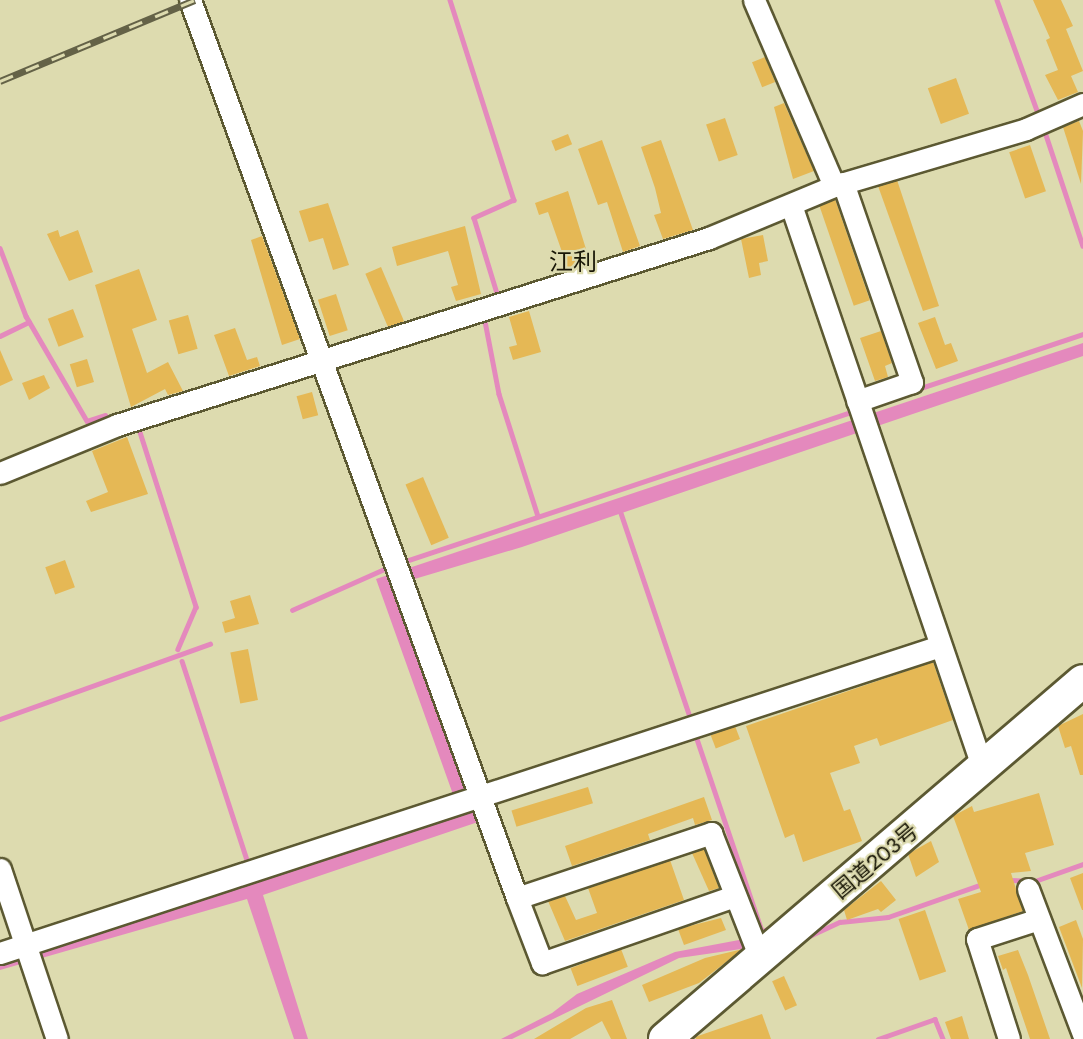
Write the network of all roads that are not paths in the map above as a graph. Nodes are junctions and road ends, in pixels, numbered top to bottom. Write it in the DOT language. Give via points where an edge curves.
graph roads {
  1 [pos="190,0"];
  2 [pos="754,0"];
  3 [pos="1083,104"];
  4 [pos="839,185"];
  5 [pos="791,205"];
  6 [pos="321,360"];
  7 [pos="857,401"];
  8 [pos="0,473"];
  9 [pos="940,646"];
  10 [pos="1083,681"];
  11 [pos="983,769"];
  12 [pos="481,799"];
  13 [pos="0,869"];
  14 [pos="1028,889"];
  15 [pos="734,896"];
  16 [pos="517,898"];
  17 [pos="1039,919"];
  18 [pos="26,945"];
  19 [pos="754,946"];
  20 [pos="0,953"];
  21 [pos="1083,1034"];
  22 [pos="57,1039"];
  23 [pos="665,1039"];
  24 [pos="1009,1039"];
  1 -- 6 [label="street"];
  2 -- 4 [label="street"];
  3 -- 4 [label="street"];
  4 -- 5 [label="street"];
  4 -- 7 [label="street" via="912,382"];
  5 -- 6 [label="street" via="709,238"];
  5 -- 7 [label="street"];
  6 -- 8 [label="street" via="117,424"];
  6 -- 12 [label="street"];
  7 -- 9 [label="street"];
  9 -- 11 [label="street"];
  9 -- 12 [label="street"];
  10 -- 11 [label="highway, 国道203号"];
  11 -- 19 [label="highway, 国道203号"];
  12 -- 16 [label="street"];
  12 -- 18 [label="street"];
  13 -- 18 [label="street"];
  14 -- 17 [label="street"];
  15 -- 16 [label="street" via="711,833"];
  15 -- 16 [label="street" via="542,963"];
  15 -- 19 [label="street"];
  17 -- 21 [label="street"];
  17 -- 24 [label="street" via="977,939"];
  18 -- 20 [label="street"];
  18 -- 22 [label="street"];
  19 -- 23 [label="highway, 国道203号"];
}
